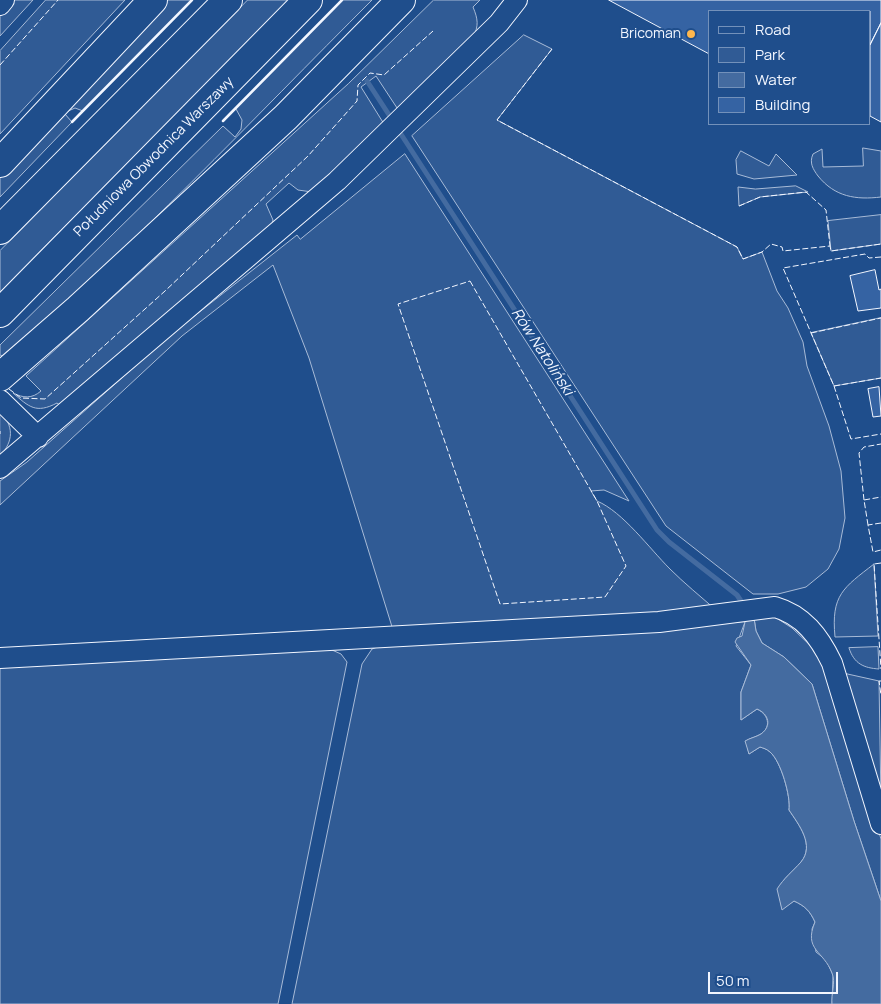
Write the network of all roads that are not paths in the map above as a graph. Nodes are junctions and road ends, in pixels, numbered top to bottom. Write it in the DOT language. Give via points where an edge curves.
graph roads {
  1 [pos="4,0"];
  2 [pos="153,0"];
  3 [pos="228,0"];
  4 [pos="308,0"];
  5 [pos="401,0"];
  6 [pos="517,0"];
  7 [pos="0,5"];
  8 [pos="0,163"];
  9 [pos="0,230"];
  10 [pos="0,313"];
  11 [pos="0,377"];
  12 [pos="0,400"];
  13 [pos="38,437"];
  14 [pos="0,468"];
  15 [pos="0,658"];
  16 [pos="881,824"];
  1 -- 7 [label="street"];
  2 -- 8 [label="highway"];
  3 -- 9 [label="highway"];
  4 -- 10 [label="highway, Południowa Obwodnica Warszawy"];
  5 -- 11 [label="highway" via="286,117"];
  6 -- 13 [label="street" via="499,23 337,181"];
  12 -- 13 [label="street"];
  13 -- 14 [label="street"];
  15 -- 16 [label="street" via="659,622 774,607 791,611 825,648"];
}
